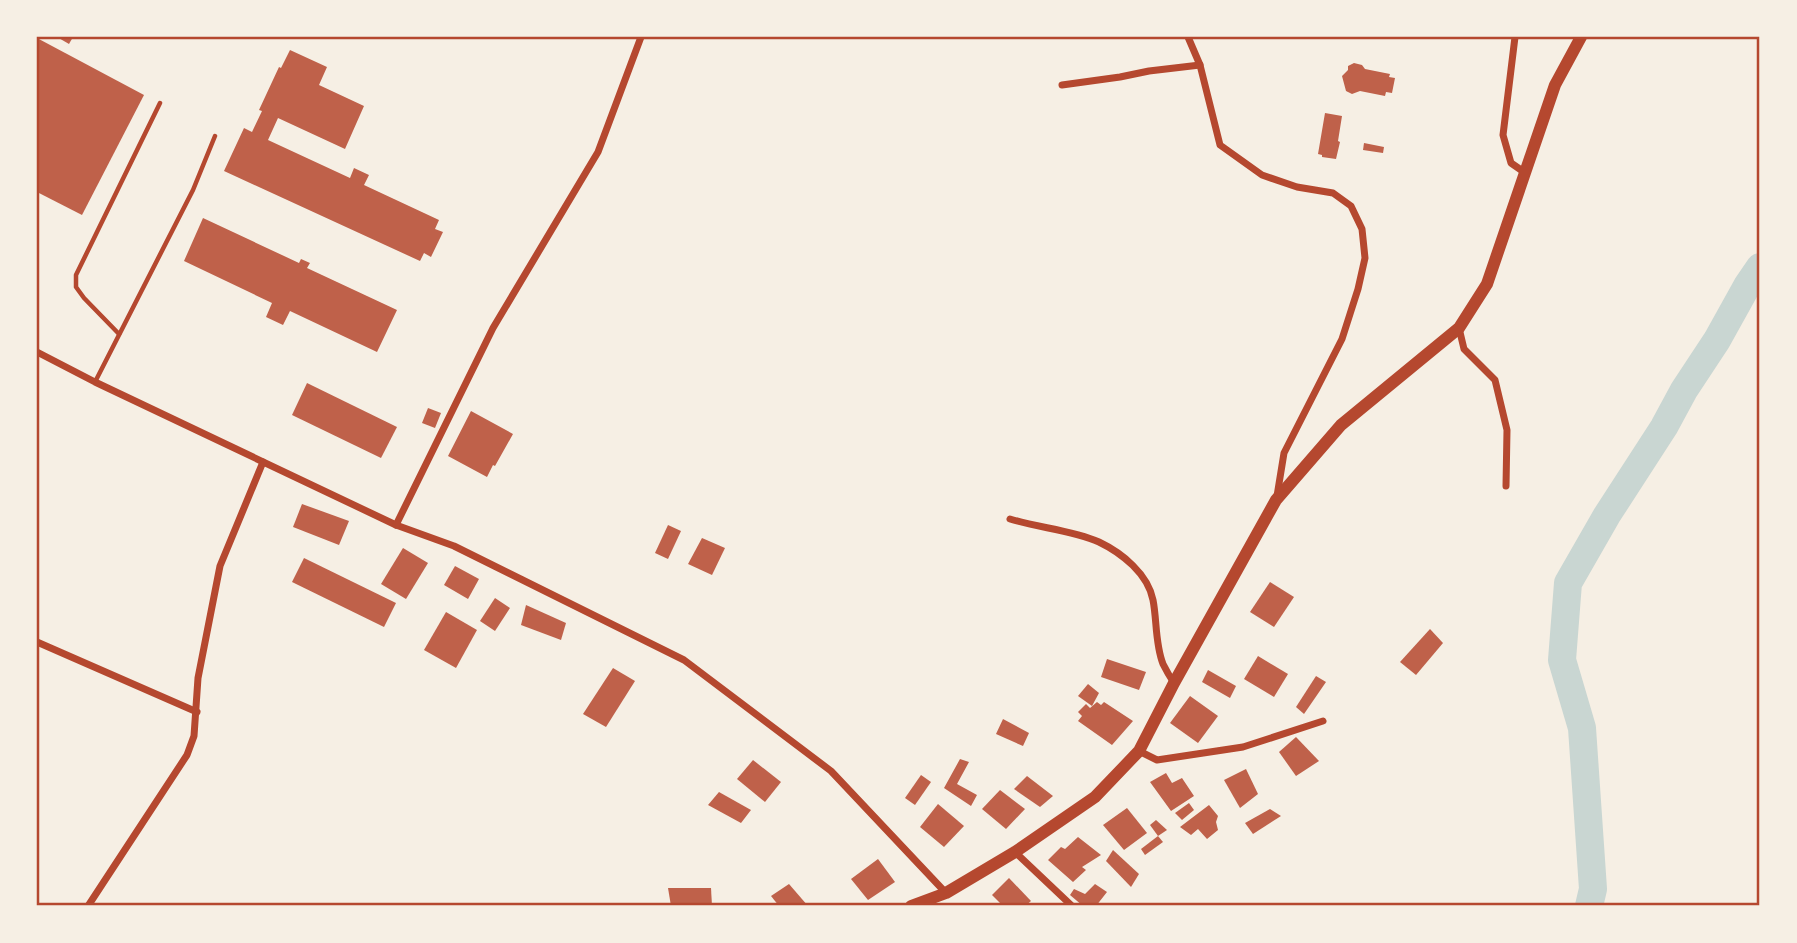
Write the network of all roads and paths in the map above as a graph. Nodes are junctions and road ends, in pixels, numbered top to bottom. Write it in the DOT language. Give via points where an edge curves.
graph roads {
  1 [pos="641,37"];
  2 [pos="1188,37"];
  3 [pos="1515,37"];
  4 [pos="1581,37"];
  5 [pos="1200,65"];
  6 [pos="1062,85"];
  7 [pos="160,103"];
  8 [pos="215,136"];
  9 [pos="1524,172"];
  10 [pos="1459,327"];
  11 [pos="119,334"];
  12 [pos="37,352"];
  13 [pos="95,382"];
  14 [pos="263,462"];
  15 [pos="1506,486"];
  16 [pos="1276,500"];
  17 [pos="1010,519"];
  18 [pos="397,525"];
  19 [pos="37,642"];
  20 [pos="1174,683"];
  21 [pos="197,712"];
  22 [pos="1323,721"];
  23 [pos="1139,751"];
  24 [pos="1015,852"];
  25 [pos="946,893"];
  26 [pos="88,906"];
  27 [pos="911,906"];
  28 [pos="1072,906"];
  1 -- 18 [label="street" via="598,152 493,328"];
  2 -- 5 [label="street"];
  3 -- 9 [label="street" via="1503,135 1511,163"];
  4 -- 9 [label="main road" via="1555,85"];
  5 -- 6 [label="street"];
  5 -- 16 [label="street" via="1220,145 1262,175 1333,193 1351,206 1362,229 1365,258 1342,340 1284,453"];
  7 -- 11 [label="lane" via="76,275 76,287 84,298"];
  8 -- 11 [label="lane" via="193,190"];
  9 -- 10 [label="main road" via="1487,284"];
  10 -- 15 [label="street" via="1464,349 1495,380 1507,430"];
  10 -- 16 [label="main road" via="1341,425"];
  11 -- 13 [label="lane"];
  12 -- 13 [label="street"];
  13 -- 14 [label="street"];
  14 -- 18 [label="street"];
  14 -- 21 [label="street" via="220,566 198,678"];
  16 -- 20 [label="main road"];
  17 -- 20 [label="street" via="1100,542 1133,565 1153,598 1163,663"];
  18 -- 25 [label="street" via="454,546 684,660 831,771"];
  19 -- 21 [label="street"];
  20 -- 23 [label="main road"];
  21 -- 26 [label="street" via="187,755"];
  22 -- 23 [label="street" via="1242,747 1157,760"];
  23 -- 24 [label="main road" via="1095,797"];
  24 -- 25 [label="main road"];
  24 -- 28 [label="street"];
  25 -- 27 [label="main road"];
}
